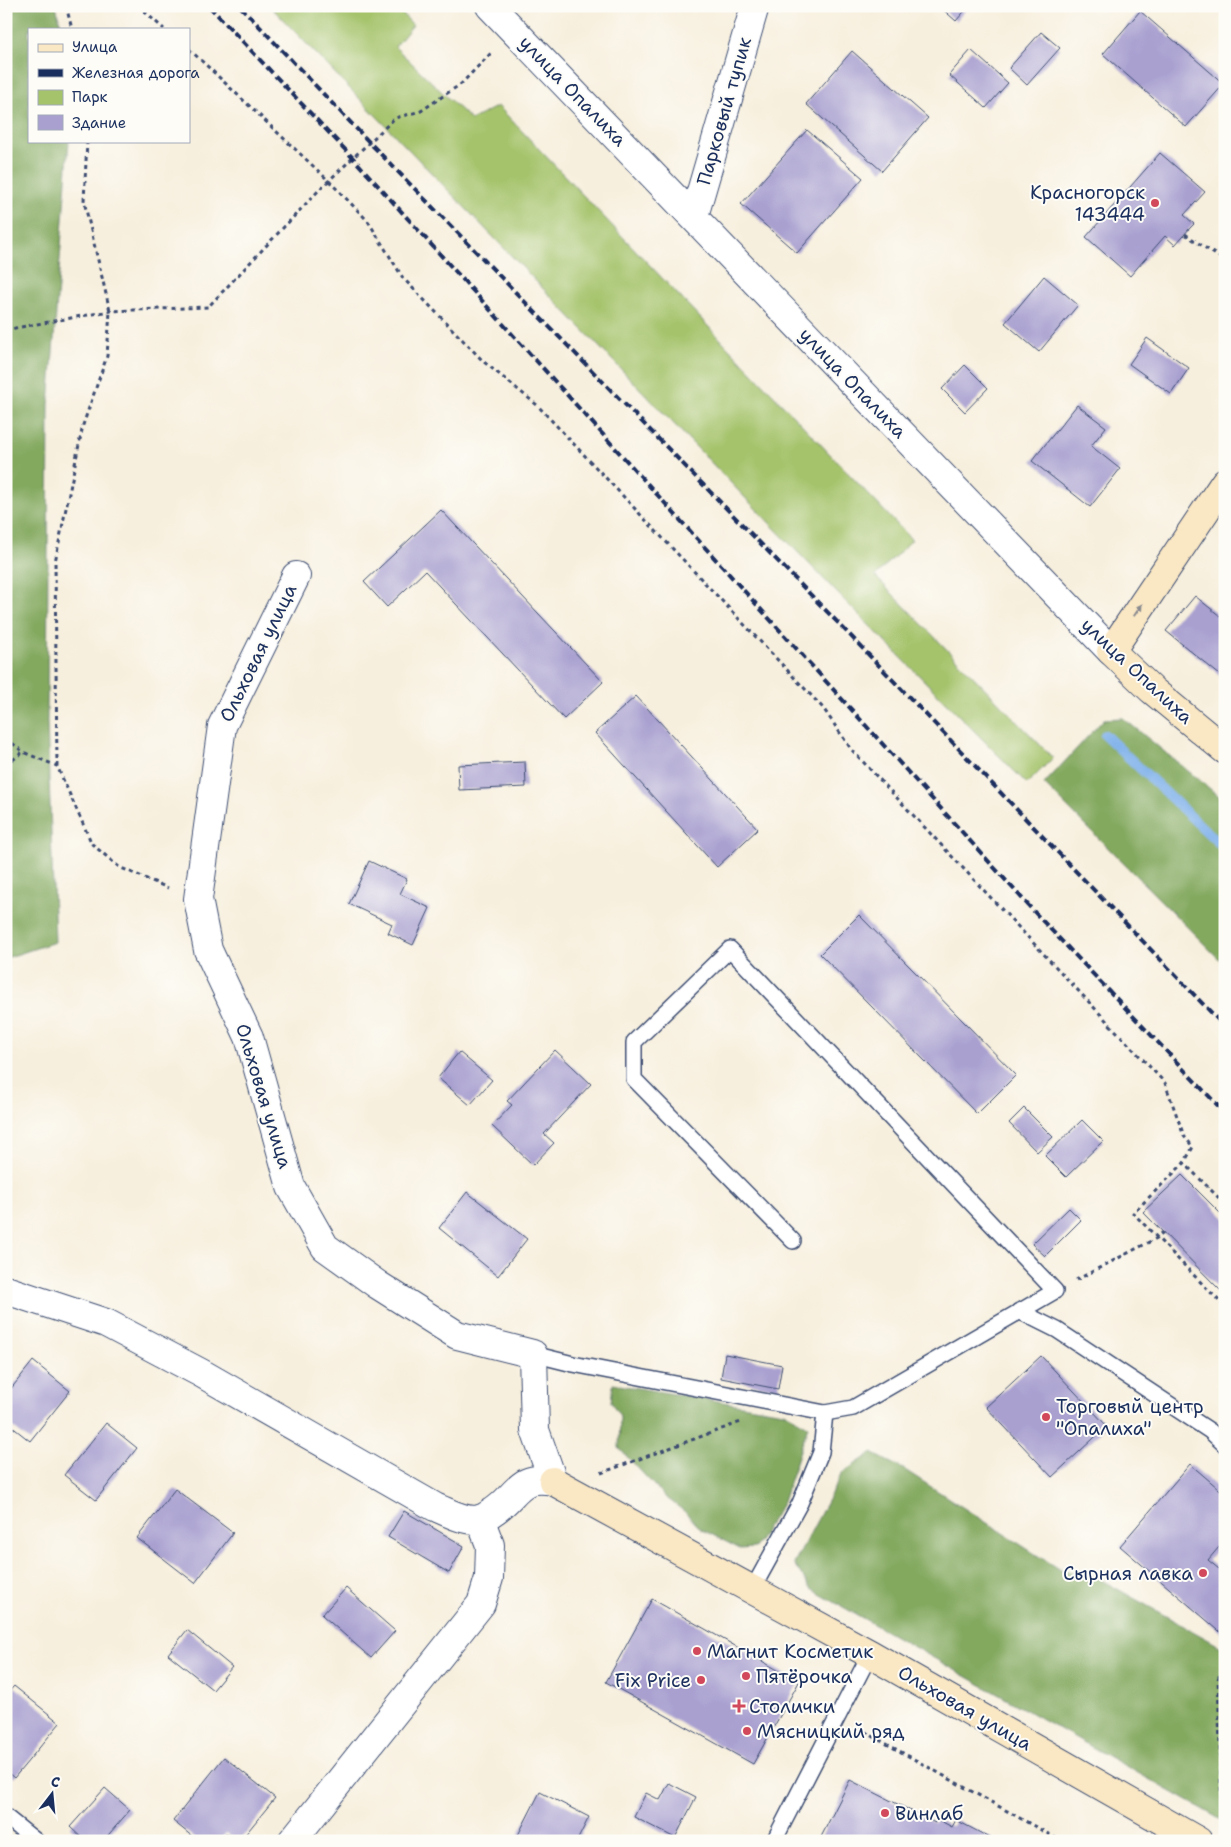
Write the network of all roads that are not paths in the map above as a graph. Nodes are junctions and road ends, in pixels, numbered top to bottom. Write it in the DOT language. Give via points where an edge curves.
graph roads {
  1 [pos="490,6"];
  2 [pos="755,6"];
  3 [pos="694,216"];
  4 [pos="1225,482"];
  5 [pos="296,576"];
  6 [pos="1111,651"];
  7 [pos="1225,750"];
  8 [pos="793,1241"];
  9 [pos="6,1290"];
  10 [pos="1019,1311"];
  11 [pos="533,1354"];
  12 [pos="825,1413"];
  13 [pos="1225,1444"];
  14 [pos="558,1484"];
  15 [pos="480,1519"];
  16 [pos="752,1590"];
  17 [pos="870,1654"];
  18 [pos="6,1816"];
  19 [pos="36,1841"];
  20 [pos="292,1841"];
  21 [pos="774,1841"];
  22 [pos="1198,1841"];
  1 -- 3 [label="street, улица Опалиха"];
  2 -- 3 [label="street, Парковый тупик"];
  3 -- 6 [label="street, улица Опалиха"];
  6 -- 4 [label="street, one-way"];
  5 -- 11 [label="street, Ольховая улица" via="222,726 198,899 208,950 249,1036 291,1187 325,1247 378,1286 458,1335"];
  6 -- 7 [label="street, улица Опалиха" via="1152,690"];
  8 -- 10 [label="lane" via="634,1079 634,1042 730,949 1054,1291"];
  9 -- 15 [label="street" via="106,1323 201,1373 435,1507 463,1518"];
  10 -- 12 [label="lane" via="852,1408"];
  10 -- 13 [label="lane" via="1057,1330"];
  11 -- 12 [label="lane"];
  11 -- 14 [label="street" via="535,1430"];
  12 -- 16 [label="lane" via="821,1452 800,1503"];
  14 -- 15 [label="street, Ольховая улица" via="539,1478 527,1482 503,1506"];
  14 -- 16 [label="street, Ольховая улица"];
  15 -- 20 [label="street" via="490,1545 490,1578 481,1604"];
  16 -- 17 [label="street, Ольховая улица"];
  17 -- 21 [label="lane"];
  17 -- 22 [label="street, Ольховая улица"];
  18 -- 19 [label="lane"];
}
